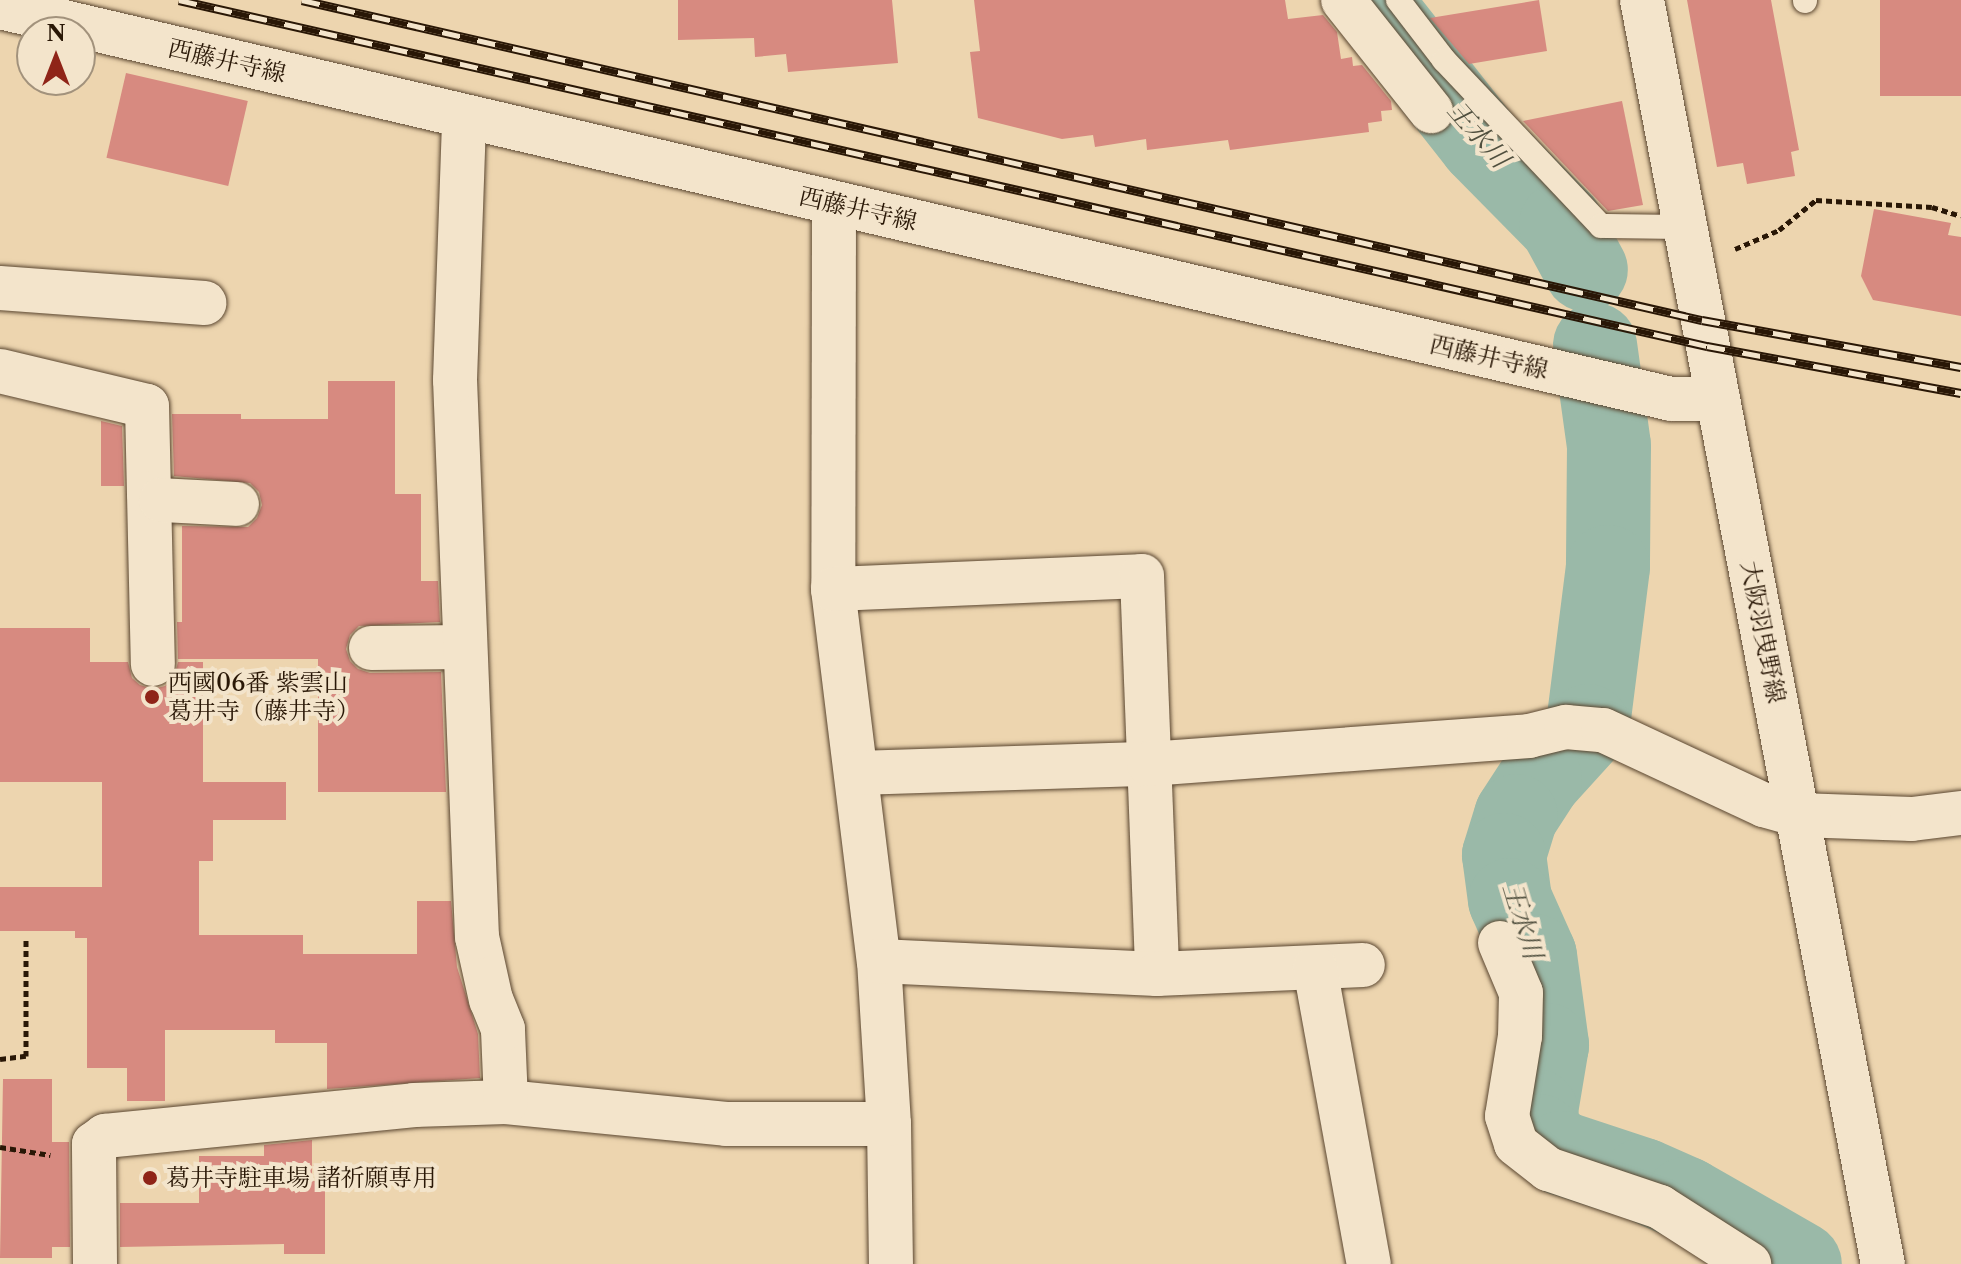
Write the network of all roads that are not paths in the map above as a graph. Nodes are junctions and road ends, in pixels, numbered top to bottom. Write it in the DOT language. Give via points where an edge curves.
graph roads {
  1 [pos="1343,0"];
  2 [pos="1398,0"];
  3 [pos="1642,0"];
  4 [pos="0,7"];
  5 [pos="1431,111"];
  6 [pos="464,118"];
  7 [pos="834,203"];
  8 [pos="1689,243"];
  9 [pos="0,288"];
  10 [pos="204,303"];
  11 [pos="0,371"];
  12 [pos="1718,399"];
  13 [pos="149,493"];
  14 [pos="237,504"];
  15 [pos="833,589"];
  16 [pos="465,647"];
  17 [pos="371,648"];
  18 [pos="153,664"];
  19 [pos="1149,764"];
  20 [pos="857,773"];
  21 [pos="1961,813"];
  22 [pos="1799,815"];
  23 [pos="1500,943"];
  24 [pos="879,961"];
  25 [pos="1363,965"];
  26 [pos="1315,968"];
  27 [pos="1157,974"];
  28 [pos="506,1102"];
  29 [pos="889,1124"];
  30 [pos="95,1264"];
  31 [pos="891,1264"];
  32 [pos="1369,1264"];
  33 [pos="1749,1264"];
  34 [pos="1883,1264"];
  1 -- 5 [label="street"];
  2 -- 8 [label="lane" via="1444,60 1601,226"];
  3 -- 8 [label="street, 大阪羽曳野線"];
  4 -- 6 [label="street, 西藤井寺線"];
  6 -- 7 [label="street, 西藤井寺線"];
  6 -- 16 [label="street" via="455,380"];
  7 -- 12 [label="street, 西藤井寺線" via="1671,399"];
  7 -- 15 [label="street"];
  8 -- 12 [label="street, 大阪羽曳野線"];
  9 -- 10 [label="street"];
  11 -- 13 [label="street" via="147,406"];
  12 -- 22 [label="street, 大阪羽曳野線"];
  13 -- 14 [label="street" via="161,500"];
  13 -- 18 [label="street"];
  15 -- 19 [label="street" via="1142,576"];
  15 -- 20 [label="street"];
  16 -- 17 [label="street"];
  16 -- 28 [label="street" via="477,937 503,1029"];
  19 -- 20 [label="street"];
  19 -- 22 [label="street" via="1585,728"];
  19 -- 27 [label="street"];
  20 -- 24 [label="street"];
  21 -- 22 [label="street" via="1912,819"];
  22 -- 34 [label="street, 大阪羽曳野線"];
  23 -- 33 [label="street" via="1521,993 1507,1116 1516,1144 1548,1169 1660,1207"];
  24 -- 27 [label="street"];
  24 -- 29 [label="street"];
  25 -- 26 [label="street"];
  26 -- 27 [label="street"];
  26 -- 32 [label="street"];
  28 -- 29 [label="street" via="726,1124"];
  28 -- 30 [label="street" via="414,1105 105,1136 94,1144"];
  29 -- 31 [label="street"];
}
